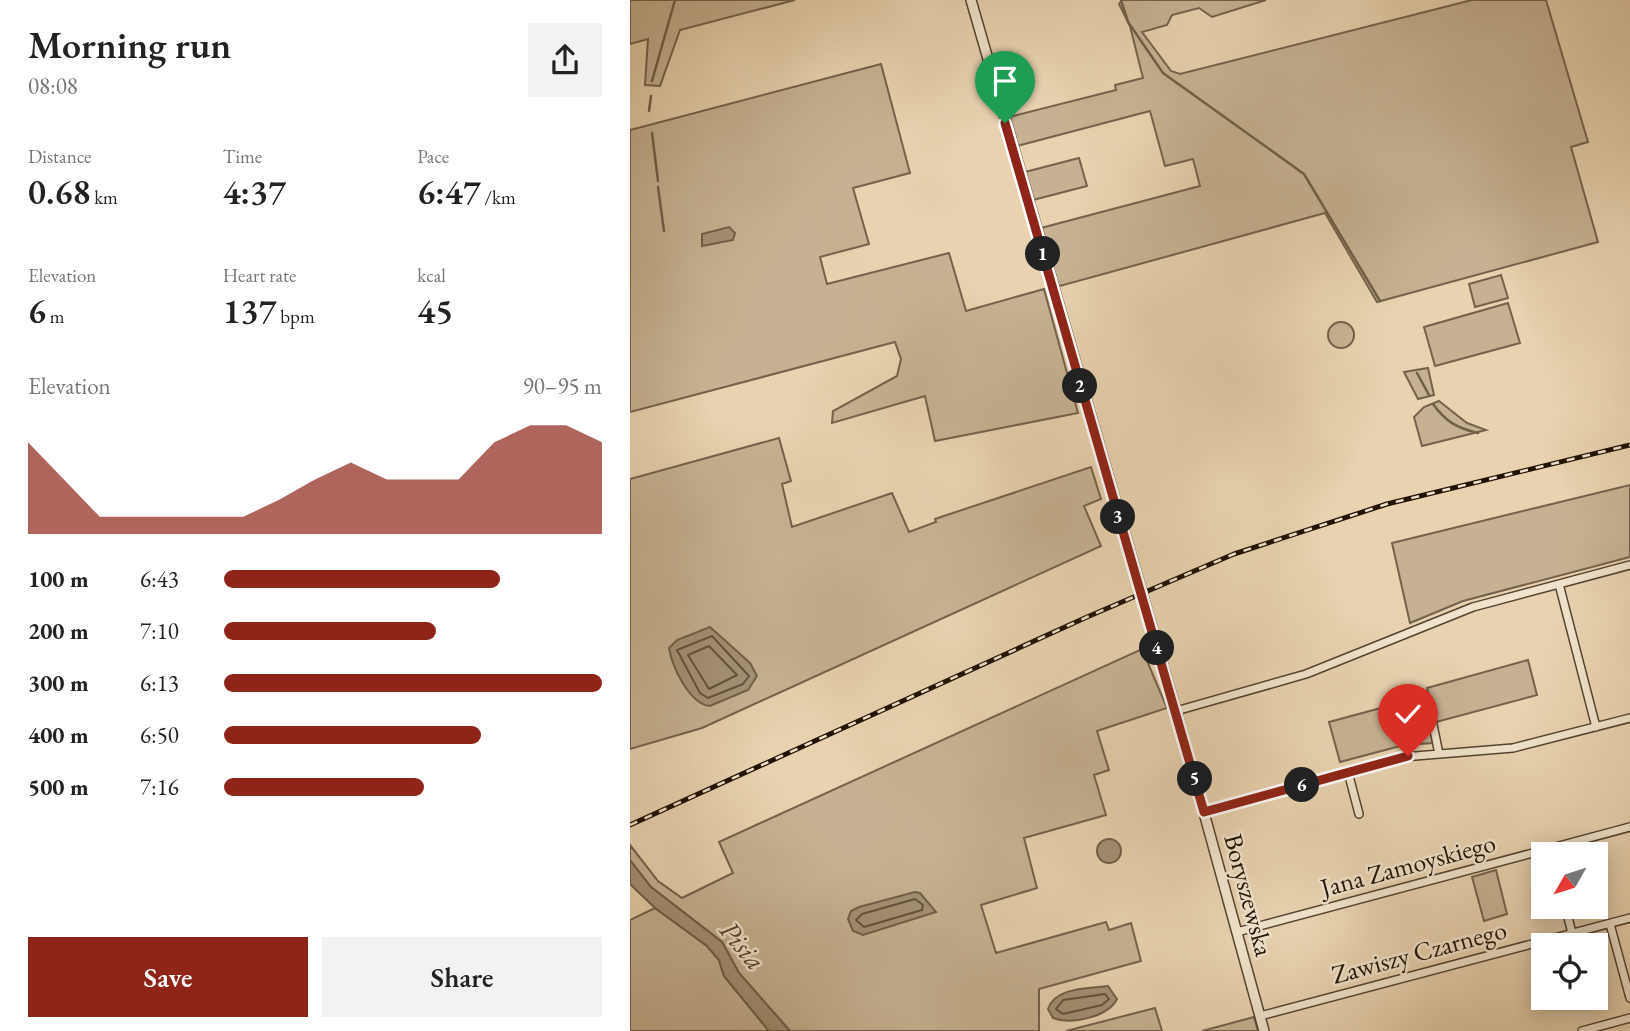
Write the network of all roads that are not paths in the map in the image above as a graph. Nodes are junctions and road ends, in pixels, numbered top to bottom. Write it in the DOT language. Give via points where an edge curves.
graph roads {
  1 [pos="971,0"];
  2 [pos="1630,565"];
  3 [pos="1559,584"];
  4 [pos="1176,711"];
  5 [pos="1431,715"];
  6 [pos="1630,718"];
  7 [pos="1596,727"];
  8 [pos="1439,754"];
  9 [pos="1348,772"];
  10 [pos="1204,812"];
  11 [pos="1359,814"];
  12 [pos="1630,827"];
  13 [pos="1581,842"];
  14 [pos="1531,856"];
  15 [pos="1630,918"];
  16 [pos="1568,919"];
  17 [pos="1610,924"];
  18 [pos="1237,932"];
  19 [pos="1572,933"];
  20 [pos="1531,944"];
  21 [pos="1630,998"];
  22 [pos="1260,1016"];
  23 [pos="1630,1018"];
  24 [pos="1618,1021"];
  25 [pos="1264,1031"];
  26 [pos="1582,1031"];
  27 [pos="1620,1031"];
  1 -- 4 [label="street, Boryszewska"];
  2 -- 3 [label="street"];
  3 -- 4 [label="street" via="1454,613 1306,674"];
  3 -- 7 [label="street"];
  4 -- 10 [label="street, Boryszewska"];
  5 -- 8 [label="street"];
  6 -- 7 [label="street"];
  7 -- 8 [label="street" via="1513,748"];
  8 -- 9 [label="street" via="1403,757"];
  9 -- 10 [label="street"];
  9 -- 11 [label="street"];
  10 -- 18 [label="street, Boryszewska"];
  12 -- 13 [label="street, Jana Zamoyskiego"];
  14 -- 18 [label="street, Jana Zamoyskiego"];
  15 -- 17 [label="street, Zawiszy Czarnego"];
  16 -- 19 [label="street"];
  17 -- 19 [label="street, Zawiszy Czarnego"];
  17 -- 21 [label="street"];
  18 -- 22 [label="street, Boryszewska"];
  20 -- 22 [label="street, Zawiszy Czarnego"];
  22 -- 25 [label="street, Boryszewska"];
  23 -- 24 [label="street"];
  24 -- 26 [label="street"];
  24 -- 27 [label="street"];
}
